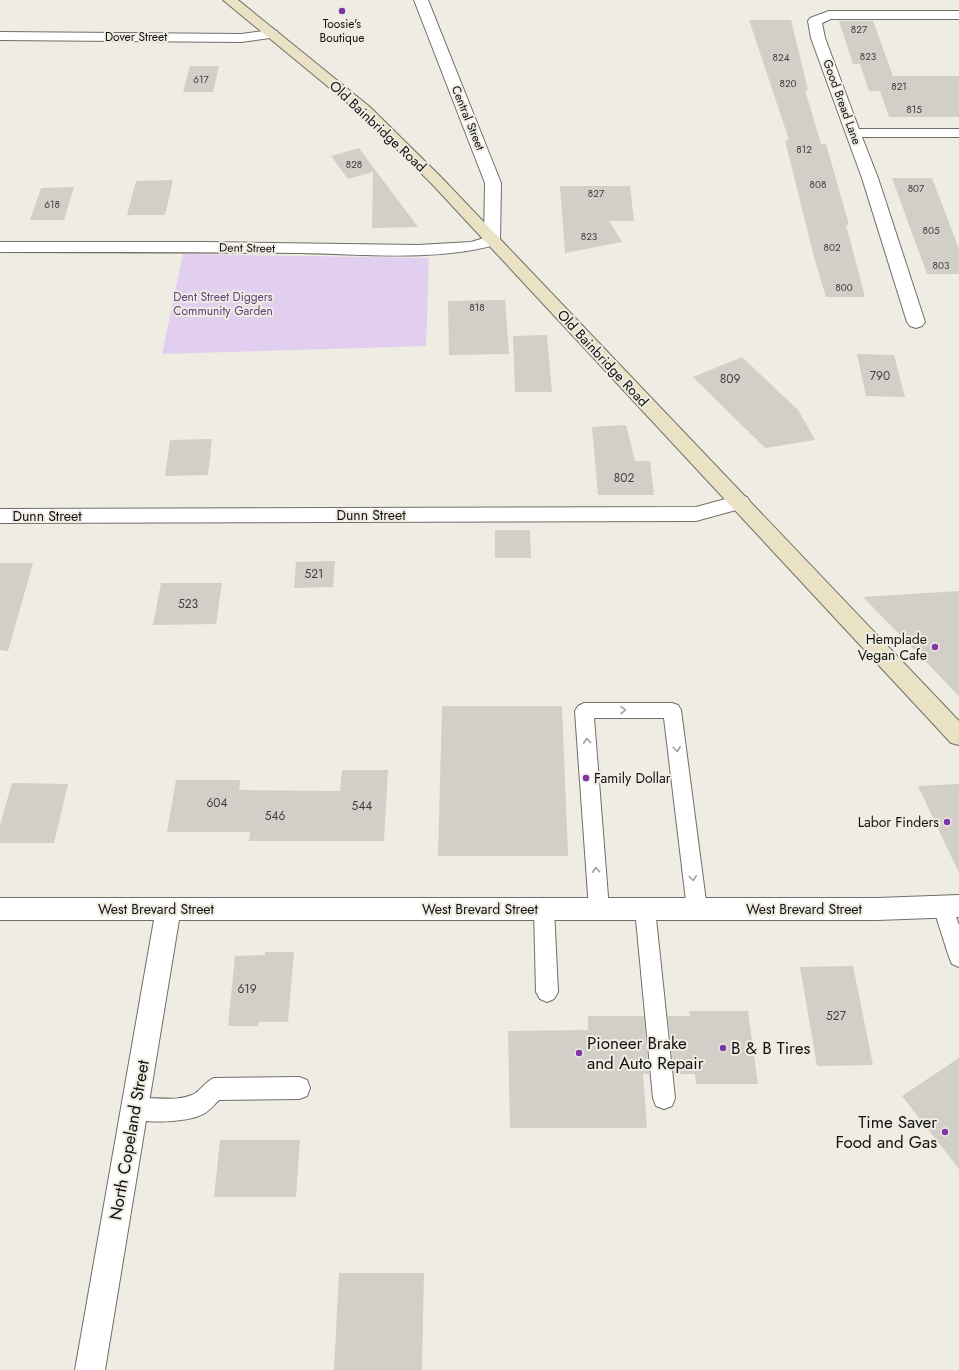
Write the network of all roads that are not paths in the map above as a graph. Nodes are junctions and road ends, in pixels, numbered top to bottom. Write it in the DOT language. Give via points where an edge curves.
graph roads {
  1 [pos="230,0"];
  2 [pos="421,0"];
  3 [pos="959,16"];
  4 [pos="272,34"];
  5 [pos="0,36"];
  6 [pos="959,133"];
  7 [pos="854,134"];
  8 [pos="492,241"];
  9 [pos="0,246"];
  10 [pos="916,322"];
  11 [pos="740,502"];
  12 [pos="0,516"];
  13 [pos="959,736"];
  14 [pos="951,906"];
  15 [pos="0,909"];
  16 [pos="168,909"];
  17 [pos="544,909"];
  18 [pos="599,909"];
  19 [pos="645,909"];
  20 [pos="697,909"];
  21 [pos="959,957"];
  22 [pos="547,992"];
  23 [pos="298,1088"];
  24 [pos="664,1098"];
  25 [pos="134,1109"];
  26 [pos="90,1370"];
  1 -- 4 [label="main road, Old Bainbridge Road"];
  2 -- 8 [label="street, Central Street" via="493,183"];
  3 -- 7 [label="street, Good Bread Lane" via="829,15 815,21 818,38"];
  4 -- 5 [label="street, Dover Street" via="241,38"];
  4 -- 8 [label="main road, Old Bainbridge Road" via="365,110 436,180"];
  6 -- 7 [label="street"];
  7 -- 10 [label="street, Good Bread Lane"];
  8 -- 9 [label="street, Dent Street" via="472,247 418,250"];
  8 -- 11 [label="main road, Old Bainbridge Road"];
  11 -- 12 [label="street, Dunn Street" via="696,514"];
  11 -- 13 [label="main road, Old Bainbridge Road"];
  14 -- 20 [label="street, West Brevard Street" via="877,909"];
  14 -- 21 [label="lane"];
  15 -- 16 [label="street, West Brevard Street"];
  16 -- 17 [label="street, West Brevard Street"];
  16 -- 25 [label="street, North Copeland Street"];
  17 -- 18 [label="street, West Brevard Street"];
  17 -- 22 [label="lane"];
  18 -- 19 [label="street, West Brevard Street"];
  18 -- 20 [label="lane, one-way" via="584,711 664,710 672,710"];
  19 -- 20 [label="street, West Brevard Street"];
  19 -- 24 [label="lane"];
  23 -- 25 [label="lane" via="214,1089 198,1104 169,1110"];
  25 -- 26 [label="street, North Copeland Street"];
}
